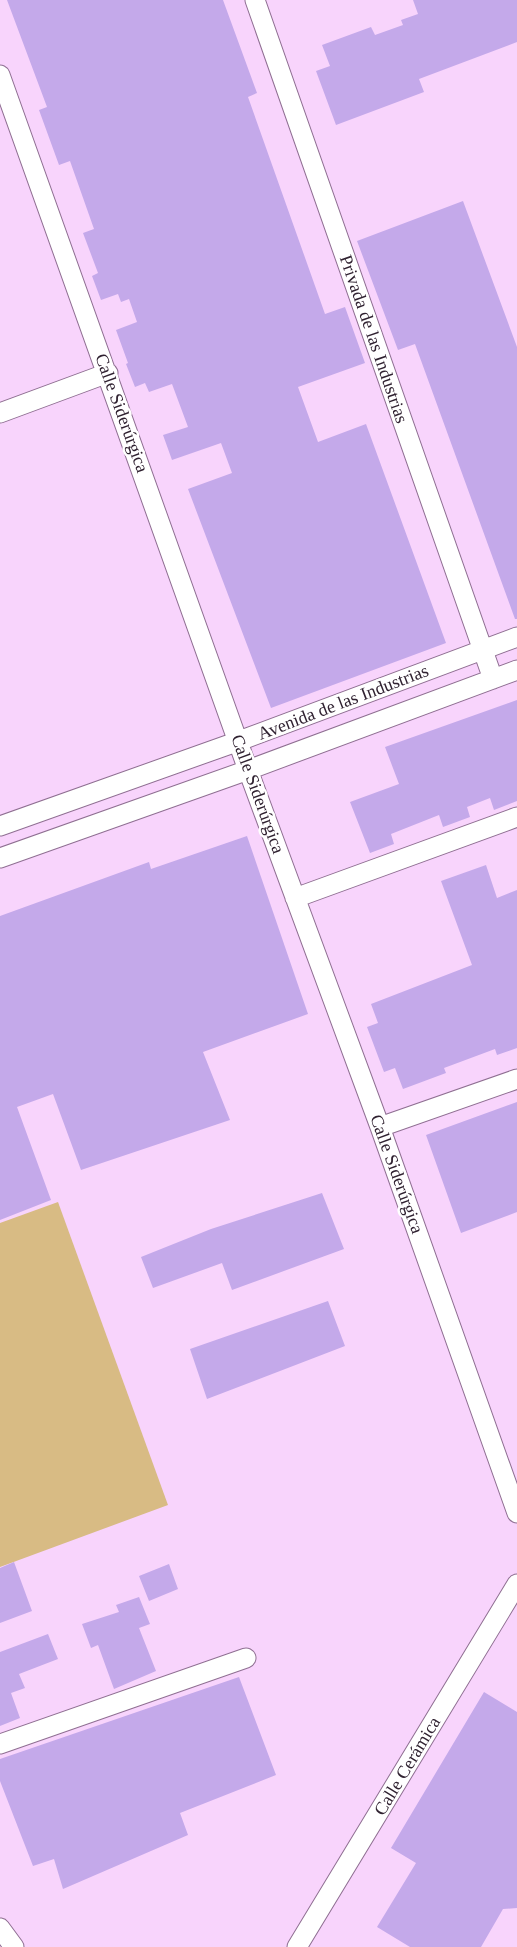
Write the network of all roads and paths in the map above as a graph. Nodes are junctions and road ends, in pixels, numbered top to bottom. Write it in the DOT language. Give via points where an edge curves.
graph roads {
  1 [pos="255,0"];
  2 [pos="0,75"];
  3 [pos="108,373"];
  4 [pos="0,413"];
  5 [pos="517,637"];
  6 [pos="484,649"];
  7 [pos="517,670"];
  8 [pos="494,679"];
  9 [pos="238,741"];
  10 [pos="248,770"];
  11 [pos="517,817"];
  12 [pos="0,826"];
  13 [pos="0,858"];
  14 [pos="295,898"];
  15 [pos="517,1079"];
  16 [pos="380,1128"];
  17 [pos="517,1512"];
  18 [pos="517,1584"];
  19 [pos="246,1658"];
  20 [pos="0,1744"];
  21 [pos="0,1928"];
  22 [pos="14,1947"];
  23 [pos="297,1947"];
  1 -- 6 [label="street, Privada de las Industrias"];
  2 -- 3 [label="street, Calle Siderúrgica"];
  3 -- 4 [label="street"];
  3 -- 9 [label="street, Calle Siderúrgica"];
  5 -- 6 [label="street, Avenida de las Industrias"];
  6 -- 8 [label="street, Privada de las Industrias"];
  6 -- 9 [label="street, Avenida de las Industrias"];
  7 -- 8 [label="street, Avenida de las Industrias"];
  8 -- 10 [label="street, Avenida de las Industrias"];
  9 -- 10 [label="street, Calle Siderúrgica"];
  9 -- 12 [label="street, Avenida de las Industrias"];
  10 -- 13 [label="street, Avenida de las Industrias"];
  10 -- 14 [label="street, Calle Siderúrgica"];
  11 -- 14 [label="street"];
  14 -- 16 [label="street, Calle Siderúrgica"];
  15 -- 16 [label="street"];
  16 -- 17 [label="street, Calle Siderúrgica"];
  18 -- 23 [label="street, Calle Cerámica"];
  19 -- 20 [label="street"];
  21 -- 22 [label="street"];
}
